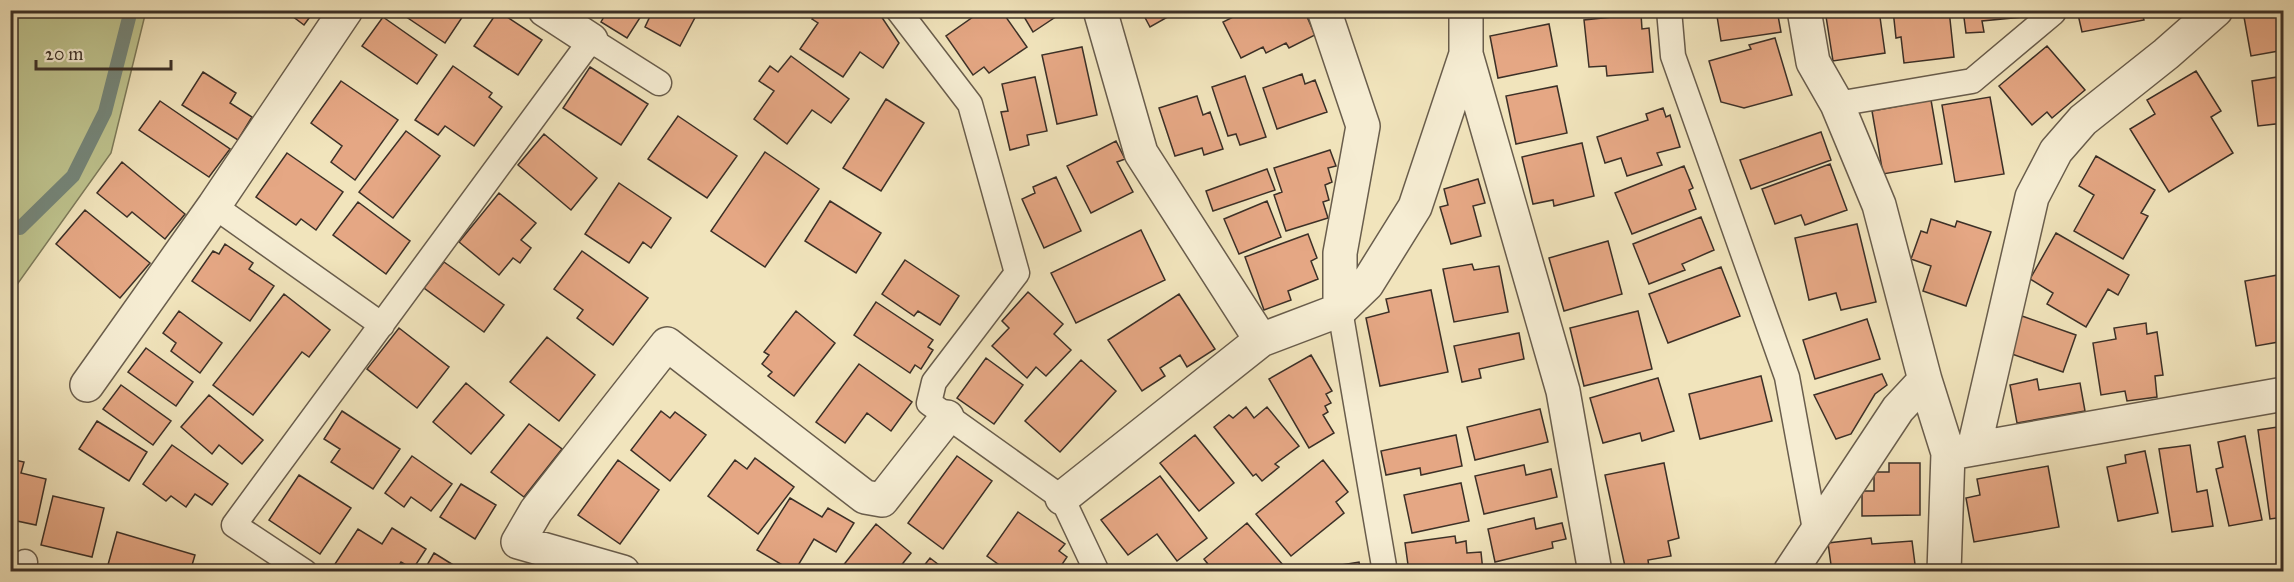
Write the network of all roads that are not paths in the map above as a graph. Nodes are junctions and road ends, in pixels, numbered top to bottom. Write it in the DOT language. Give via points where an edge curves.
graph roads {
  1 [pos="346,10"];
  2 [pos="545,10"];
  3 [pos="898,10"];
  4 [pos="1100,10"];
  5 [pos="1324,10"];
  6 [pos="1466,10"];
  7 [pos="1669,10"];
  8 [pos="1804,10"];
  9 [pos="2052,10"];
  10 [pos="2216,10"];
  11 [pos="591,40"];
  12 [pos="1466,54"];
  13 [pos="659,83"];
  14 [pos="1837,104"];
  15 [pos="214,206"];
  16 [pos="1340,310"];
  17 [pos="382,325"];
  18 [pos="1261,340"];
  19 [pos="1925,380"];
  20 [pos="87,385"];
  21 [pos="2283,394"];
  22 [pos="947,417"];
  23 [pos="1961,451"];
  24 [pos="1062,498"];
  25 [pos="1816,535"];
  26 [pos="305,572"];
  27 [pos="623,572"];
  28 [pos="1097,572"];
  29 [pos="1385,572"];
  30 [pos="1595,572"];
  31 [pos="1790,572"];
  32 [pos="1820,572"];
  33 [pos="1944,572"];
  1 -- 15 [label="street"];
  2 -- 11 [label="street"];
  3 -- 22 [label="lane" via="970,104 1017,273 934,382 929,403"];
  4 -- 18 [label="street" via="1141,153"];
  5 -- 16 [label="street" via="1363,126 1340,253"];
  6 -- 12 [label="street"];
  7 -- 25 [label="lane" via="1673,56 1787,377"];
  8 -- 14 [label="street" via="1813,62"];
  9 -- 14 [label="lane" via="1972,81"];
  10 -- 23 [label="street" via="2083,120 2056,151 2032,197"];
  11 -- 13 [label="lane"];
  11 -- 17 [label="lane"];
  12 -- 16 [label="street" via="1415,207 1367,284"];
  12 -- 30 [label="street" via="1563,391"];
  14 -- 19 [label="street" via="1879,205"];
  15 -- 17 [label="lane"];
  15 -- 20 [label="street"];
  16 -- 18 [label="street"];
  16 -- 29 [label="lane"];
  17 -- 26 [label="lane" via="234,525"];
  18 -- 24 [label="street"];
  19 -- 23 [label="street"];
  19 -- 25 [label="street" via="1898,409"];
  21 -- 23 [label="street"];
  22 -- 24 [label="lane"];
  22 -- 27 [label="street" via="882,500 865,497 667,344 536,511 518,542"];
  23 -- 33 [label="street"];
  24 -- 28 [label="lane"];
  25 -- 31 [label="street"];
  25 -- 32 [label="street"];
}
